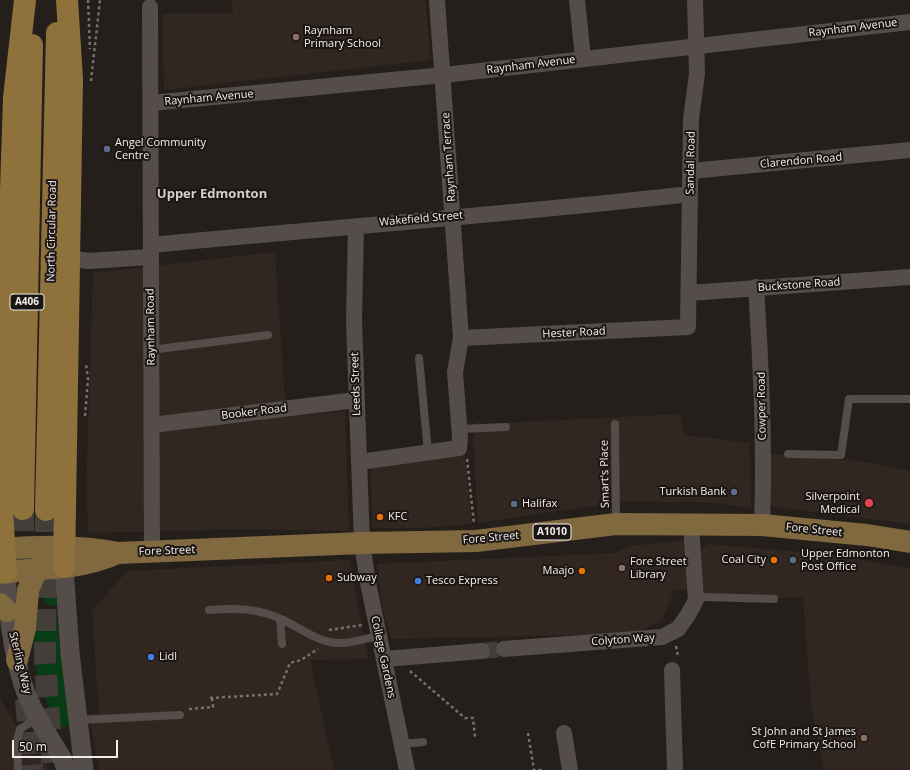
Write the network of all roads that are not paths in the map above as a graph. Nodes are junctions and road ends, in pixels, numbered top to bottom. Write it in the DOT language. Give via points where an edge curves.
graph roads {
  1 [pos="25,0"];
  2 [pos="34,0"];
  3 [pos="58,0"];
  4 [pos="68,0"];
  5 [pos="437,0"];
  6 [pos="577,0"];
  7 [pos="695,0"];
  8 [pos="150,7"];
  9 [pos="910,22"];
  10 [pos="696,47"];
  11 [pos="583,58"];
  12 [pos="444,75"];
  13 [pos="151,103"];
  14 [pos="910,150"];
  15 [pos="691,171"];
  16 [pos="690,194"];
  17 [pos="454,216"];
  18 [pos="356,226"];
  19 [pos="151,251"];
  20 [pos="69,258"];
  21 [pos="910,277"];
  22 [pos="756,288"];
  23 [pos="689,293"];
  24 [pos="688,327"];
  25 [pos="268,335"];
  26 [pos="461,338"];
  27 [pos="152,350"];
  28 [pos="420,358"];
  29 [pos="910,399"];
  30 [pos="356,400"];
  31 [pos="2,419"];
  32 [pos="152,424"];
  33 [pos="615,424"];
  34 [pos="506,427"];
  35 [pos="460,429"];
  36 [pos="428,452"];
  37 [pos="788,454"];
  38 [pos="360,462"];
  39 [pos="22,509"];
  40 [pos="46,510"];
  41 [pos="616,524"];
  42 [pos="691,525"];
  43 [pos="762,525"];
  44 [pos="910,542"];
  45 [pos="362,543"];
  46 [pos="2,549"];
  47 [pos="152,552"];
  48 [pos="64,557"];
  49 [pos="37,570"];
  50 [pos="3,572"];
  51 [pos="774,599"];
  52 [pos="696,600"];
  53 [pos="4,608"];
  54 [pos="209,610"];
  55 [pos="280,618"];
  56 [pos="378,629"];
  57 [pos="282,644"];
  58 [pos="504,649"];
  59 [pos="482,651"];
  60 [pos="384,659"];
  61 [pos="17,660"];
  62 [pos="672,670"];
  63 [pos="180,715"];
  64 [pos="38,718"];
  65 [pos="77,720"];
  66 [pos="564,733"];
  67 [pos="422,742"];
  68 [pos="401,744"];
  69 [pos="18,770"];
  70 [pos="66,770"];
  71 [pos="84,770"];
  72 [pos="407,770"];
  73 [pos="570,770"];
  74 [pos="675,770"];
  1 -- 31 [label="highway, A406" via="14,98"];
  2 -- 39 [label="highway, A406"];
  3 -- 40 [label="highway, North Circular Road / A406"];
  4 -- 20 [label="highway" via="72,78"];
  5 -- 12 [label="street, Raynham Terrace"];
  6 -- 11 [label="street"];
  7 -- 10 [label="street, Sandal Road"];
  8 -- 13 [label="street, Raynham Road"];
  9 -- 10 [label="street, Raynham Avenue"];
  10 -- 11 [label="street, Raynham Avenue"];
  10 -- 15 [label="street, Sandal Road" via="697,74 691,119"];
  11 -- 12 [label="street, Raynham Avenue"];
  12 -- 13 [label="street, Raynham Avenue"];
  12 -- 17 [label="street, Raynham Terrace"];
  13 -- 19 [label="street, Raynham Road"];
  14 -- 15 [label="street, Clarendon Road"];
  15 -- 16 [label="street, Sandal Road"];
  16 -- 17 [label="street, Wakefield Street"];
  16 -- 23 [label="street, Sandal Road"];
  17 -- 18 [label="street, Wakefield Street"];
  17 -- 26 [label="street, Raynham Terrace"];
  18 -- 19 [label="street, Wakefield Street"];
  18 -- 30 [label="street, Leeds Street"];
  19 -- 20 [label="street, Wakefield Street" via="120,258 88,261"];
  19 -- 27 [label="street, Raynham Road"];
  20 -- 48 [label="highway"];
  21 -- 22 [label="street, Buckstone Road"];
  22 -- 23 [label="street, Buckstone Road"];
  22 -- 43 [label="street, Cowper Road" via="762,380"];
  23 -- 24 [label="street, Sandal Road"];
  24 -- 26 [label="street, Hester Road"];
  25 -- 27 [label="lane"];
  26 -- 35 [label="street, Raynham Terrace" via="455,372"];
  27 -- 32 [label="street, Raynham Road"];
  28 -- 36 [label="lane"];
  29 -- 37 [label="lane" via="849,399 841,455"];
  30 -- 32 [label="street, Booker Road"];
  30 -- 38 [label="street, Leeds Street"];
  31 -- 46 [label="highway, A406"];
  32 -- 47 [label="street, Raynham Road"];
  33 -- 41 [label="lane, Smart's Place"];
  34 -- 35 [label="lane"];
  35 -- 36 [label="street, Raynham Terrace" via="463,453"];
  36 -- 38 [label="street"];
  38 -- 45 [label="street, Leeds Street"];
  41 -- 42 [label="main road, Fore Street / A1010"];
  41 -- 45 [label="main road, Fore Street / A1010" via="476,540"];
  42 -- 43 [label="main road, Fore Street / A1010"];
  42 -- 52 [label="street"];
  43 -- 44 [label="main road, Fore Street / A1010" via="867,535"];
  45 -- 47 [label="main road, Fore Street / A1010"];
  45 -- 56 [label="street, College Gardens"];
  46 -- 48 [label="main road, Fore Street / A1010"];
  46 -- 50 [label="highway, A406"];
  47 -- 48 [label="main road, Fore Street / A1010" via="118,553 94,548"];
  48 -- 49 [label="main road"];
  48 -- 65 [label="street" via="67,626"];
  49 -- 50 [label="main road"];
  49 -- 61 [label="main road" via="28,590 25,628"];
  50 -- 53 [label="street, Sterling Way"];
  51 -- 52 [label="lane" via="704,597"];
  52 -- 58 [label="street, Colyton Way" via="678,629 662,637"];
  53 -- 61 [label="street, Sterling Way"];
  54 -- 55 [label="lane" via="250,610"];
  55 -- 56 [label="lane" via="321,640 338,643"];
  55 -- 57 [label="lane"];
  56 -- 60 [label="street, College Gardens"];
  59 -- 60 [label="street"];
  60 -- 68 [label="street, College Gardens"];
  61 -- 64 [label="street, Sterling Way" via="22,684"];
  62 -- 74 [label="street"];
  63 -- 65 [label="lane"];
  64 -- 69 [label="lane" via="20,730 17,740"];
  64 -- 70 [label="street, Sterling Way" via="63,760"];
  65 -- 71 [label="street"];
  66 -- 73 [label="street"];
  67 -- 68 [label="lane"];
  68 -- 72 [label="street, College Gardens"];
}
